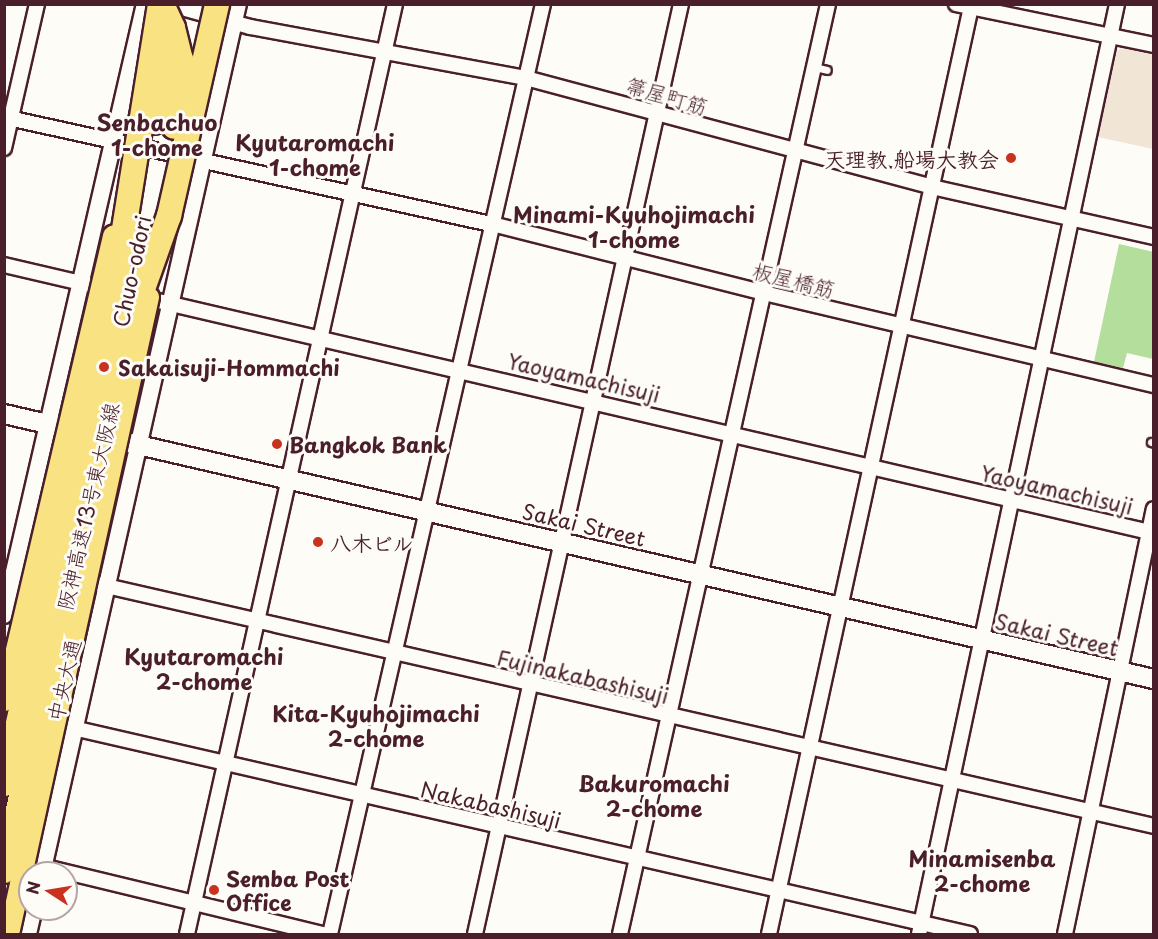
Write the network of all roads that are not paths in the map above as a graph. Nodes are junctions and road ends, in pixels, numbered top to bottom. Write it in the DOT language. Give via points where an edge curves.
graph roads {
  1 [pos="37,4"];
  2 [pos="145,4"];
  3 [pos="161,4"];
  4 [pos="169,4"];
  5 [pos="180,4"];
  6 [pos="395,4"];
  7 [pos="543,4"];
  8 [pos="681,4"];
  9 [pos="828,4"];
  10 [pos="956,4"];
  11 [pos="971,7"];
  12 [pos="226,9"];
  13 [pos="1116,11"];
  14 [pos="1110,36"];
  15 [pos="1154,45"];
  16 [pos="385,52"];
  17 [pos="526,78"];
  18 [pos="658,114"];
  19 [pos="8,118"];
  20 [pos="113,141"];
  21 [pos="4,148"];
  22 [pos="796,152"];
  23 [pos="202,161"];
  24 [pos="932,187"];
  25 [pos="354,195"];
  26 [pos="1072,219"];
  27 [pos="492,224"];
  28 [pos="1154,237"];
  29 [pos="627,258"];
  30 [pos="4,265"];
  31 [pos="81,282"];
  32 [pos="764,293"];
  33 [pos="170,302"];
  34 [pos="901,327"];
  35 [pos="116,334"];
  36 [pos="321,336"];
  37 [pos="1041,359"];
  38 [pos="458,369"];
  39 [pos="1154,385"];
  40 [pos="594,401"];
  41 [pos="4,414"];
  42 [pos="48,424"];
  43 [pos="733,435"];
  44 [pos="138,444"];
  45 [pos="871,467"];
  46 [pos="289,479"];
  47 [pos="1010,500"];
  48 [pos="1154,509"];
  49 [pos="426,511"];
  50 [pos="1151,532"];
  51 [pos="562,542"];
  52 [pos="10,564"];
  53 [pos="701,574"];
  54 [pos="107,586"];
  55 [pos="841,607"];
  56 [pos="4,615"];
  57 [pos="258,622"];
  58 [pos="980,640"];
  59 [pos="393,655"];
  60 [pos="1119,671"];
  61 [pos="1154,679"];
  62 [pos="530,686"];
  63 [pos="4,701"];
  64 [pos="4,712"];
  65 [pos="669,717"];
  66 [pos="75,729"];
  67 [pos="810,748"];
  68 [pos="225,765"];
  69 [pos="952,780"];
  70 [pos="4,783"];
  71 [pos="361,796"];
  72 [pos="1090,812"];
  73 [pos="1154,826"];
  74 [pos="499,828"];
  75 [pos="637,859"];
  76 [pos="45,861"];
  77 [pos="4,871"];
  78 [pos="78,878"];
  79 [pos="778,891"];
  80 [pos="194,903"];
  81 [pos="920,929"];
  82 [pos="9,934"];
  83 [pos="187,934"];
  84 [pos="323,934"];
  85 [pos="330,934"];
  86 [pos="475,934"];
  87 [pos="620,934"];
  88 [pos="769,934"];
  89 [pos="970,934"];
  90 [pos="1065,934"];
  1 -- 19 [label="street"];
  2 -- 20 [label="street"];
  3 -- 35 [label="highway, 阪神高速13号東大阪線, bridge" via="143,92"];
  3 -- 35 [label="highway, bridge" via="179,47 181,84"];
  4 -- 12 [label="street, 箒屋町筋"];
  4 -- 63 [label="main road, Chuo-odori, bridge"];
  5 -- 35 [label="highway, bridge"];
  6 -- 16 [label="street"];
  7 -- 17 [label="street"];
  8 -- 18 [label="street"];
  9 -- 22 [label="street" via="820,69"];
  10 -- 11 [label="street"];
  11 -- 14 [label="street"];
  11 -- 24 [label="street"];
  12 -- 16 [label="street, 箒屋町筋"];
  12 -- 23 [label="street, 中央大通"];
  12 -- 35 [label="highway, 阪神高速13号東大阪線, bridge" via="169,216"];
  12 -- 82 [label="main road, Chuo-odori, bridge"];
  13 -- 14 [label="street"];
  14 -- 15 [label="street"];
  14 -- 26 [label="street"];
  16 -- 17 [label="street, 箒屋町筋"];
  16 -- 25 [label="street"];
  17 -- 18 [label="street, 箒屋町筋"];
  17 -- 27 [label="street"];
  18 -- 22 [label="street, 箒屋町筋"];
  18 -- 29 [label="street"];
  19 -- 20 [label="street, 板屋橋筋"];
  19 -- 21 [label="street"];
  20 -- 23 [label="street, 板屋橋筋"];
  20 -- 31 [label="street"];
  22 -- 24 [label="street, 箒屋町筋"];
  22 -- 32 [label="street"];
  23 -- 25 [label="street, 板屋橋筋"];
  23 -- 33 [label="street, 中央大通"];
  24 -- 26 [label="street, 箒屋町筋"];
  24 -- 34 [label="street"];
  25 -- 27 [label="street, 板屋橋筋"];
  25 -- 36 [label="street"];
  26 -- 28 [label="street, 箒屋町筋"];
  26 -- 37 [label="street"];
  27 -- 29 [label="street, 板屋橋筋"];
  27 -- 38 [label="street"];
  29 -- 32 [label="street, 板屋橋筋"];
  29 -- 40 [label="street"];
  30 -- 31 [label="street, Yaoyamachisuji"];
  31 -- 33 [label="street, Yaoyamachisuji"];
  31 -- 42 [label="street"];
  32 -- 34 [label="street, 板屋橋筋"];
  32 -- 43 [label="street"];
  33 -- 36 [label="street, Yaoyamachisuji"];
  33 -- 44 [label="street, 中央大通"];
  34 -- 37 [label="street, 板屋橋筋"];
  34 -- 45 [label="street"];
  35 -- 70 [label="highway, 阪神高速13号東大阪線, bridge"];
  35 -- 77 [label="highway, 阪神高速13号東大阪線, bridge"];
  36 -- 38 [label="street, Yaoyamachisuji"];
  36 -- 46 [label="street"];
  37 -- 39 [label="street, 板屋橋筋"];
  37 -- 47 [label="street"];
  38 -- 40 [label="street, Yaoyamachisuji"];
  38 -- 49 [label="street"];
  40 -- 43 [label="street, Yaoyamachisuji"];
  40 -- 51 [label="street"];
  41 -- 42 [label="main road, Sakai Street"];
  42 -- 44 [label="main road, Sakai Street"];
  42 -- 52 [label="street"];
  43 -- 45 [label="street, Yaoyamachisuji"];
  43 -- 53 [label="street"];
  44 -- 46 [label="main road, Sakai Street"];
  44 -- 54 [label="street, 中央大通"];
  45 -- 47 [label="street, Yaoyamachisuji"];
  45 -- 55 [label="street"];
  46 -- 49 [label="main road, Sakai Street"];
  46 -- 57 [label="street"];
  47 -- 50 [label="street, Yaoyamachisuji"];
  47 -- 58 [label="street"];
  48 -- 50 [label="street"];
  49 -- 51 [label="main road, Sakai Street"];
  49 -- 59 [label="street"];
  50 -- 60 [label="street"];
  51 -- 53 [label="main road, Sakai Street"];
  51 -- 62 [label="street"];
  52 -- 54 [label="street, Fujinakabashisuji"];
  52 -- 56 [label="street"];
  53 -- 55 [label="main road, Sakai Street"];
  53 -- 65 [label="street"];
  54 -- 57 [label="street, Fujinakabashisuji"];
  54 -- 66 [label="street, 中央大通"];
  55 -- 58 [label="main road, Sakai Street"];
  55 -- 67 [label="street"];
  57 -- 59 [label="street, Fujinakabashisuji"];
  57 -- 68 [label="street"];
  58 -- 60 [label="main road, Sakai Street"];
  58 -- 69 [label="street"];
  59 -- 62 [label="street, Fujinakabashisuji"];
  59 -- 71 [label="street"];
  60 -- 61 [label="main road, Sakai Street"];
  60 -- 72 [label="street"];
  62 -- 65 [label="street, Fujinakabashisuji"];
  62 -- 74 [label="street"];
  64 -- 66 [label="street, Nakabashisuji"];
  65 -- 67 [label="street, Fujinakabashisuji"];
  65 -- 75 [label="street"];
  66 -- 68 [label="street, Nakabashisuji"];
  66 -- 76 [label="street, 中央大通"];
  67 -- 69 [label="street, Fujinakabashisuji"];
  67 -- 79 [label="street"];
  68 -- 71 [label="street, Nakabashisuji"];
  68 -- 80 [label="street"];
  69 -- 72 [label="street, Fujinakabashisuji"];
  69 -- 81 [label="street"];
  71 -- 74 [label="street, Nakabashisuji"];
  71 -- 85 [label="street"];
  72 -- 73 [label="street, Fujinakabashisuji"];
  72 -- 90 [label="street"];
  74 -- 75 [label="street, Nakabashisuji"];
  74 -- 86 [label="street"];
  75 -- 79 [label="street, Nakabashisuji"];
  75 -- 87 [label="street"];
  78 -- 80 [label="street"];
  79 -- 81 [label="street, Nakabashisuji"];
  79 -- 88 [label="street"];
  80 -- 83 [label="street"];
  80 -- 84 [label="street"];
  81 -- 89 [label="street, Nakabashisuji"];
}
